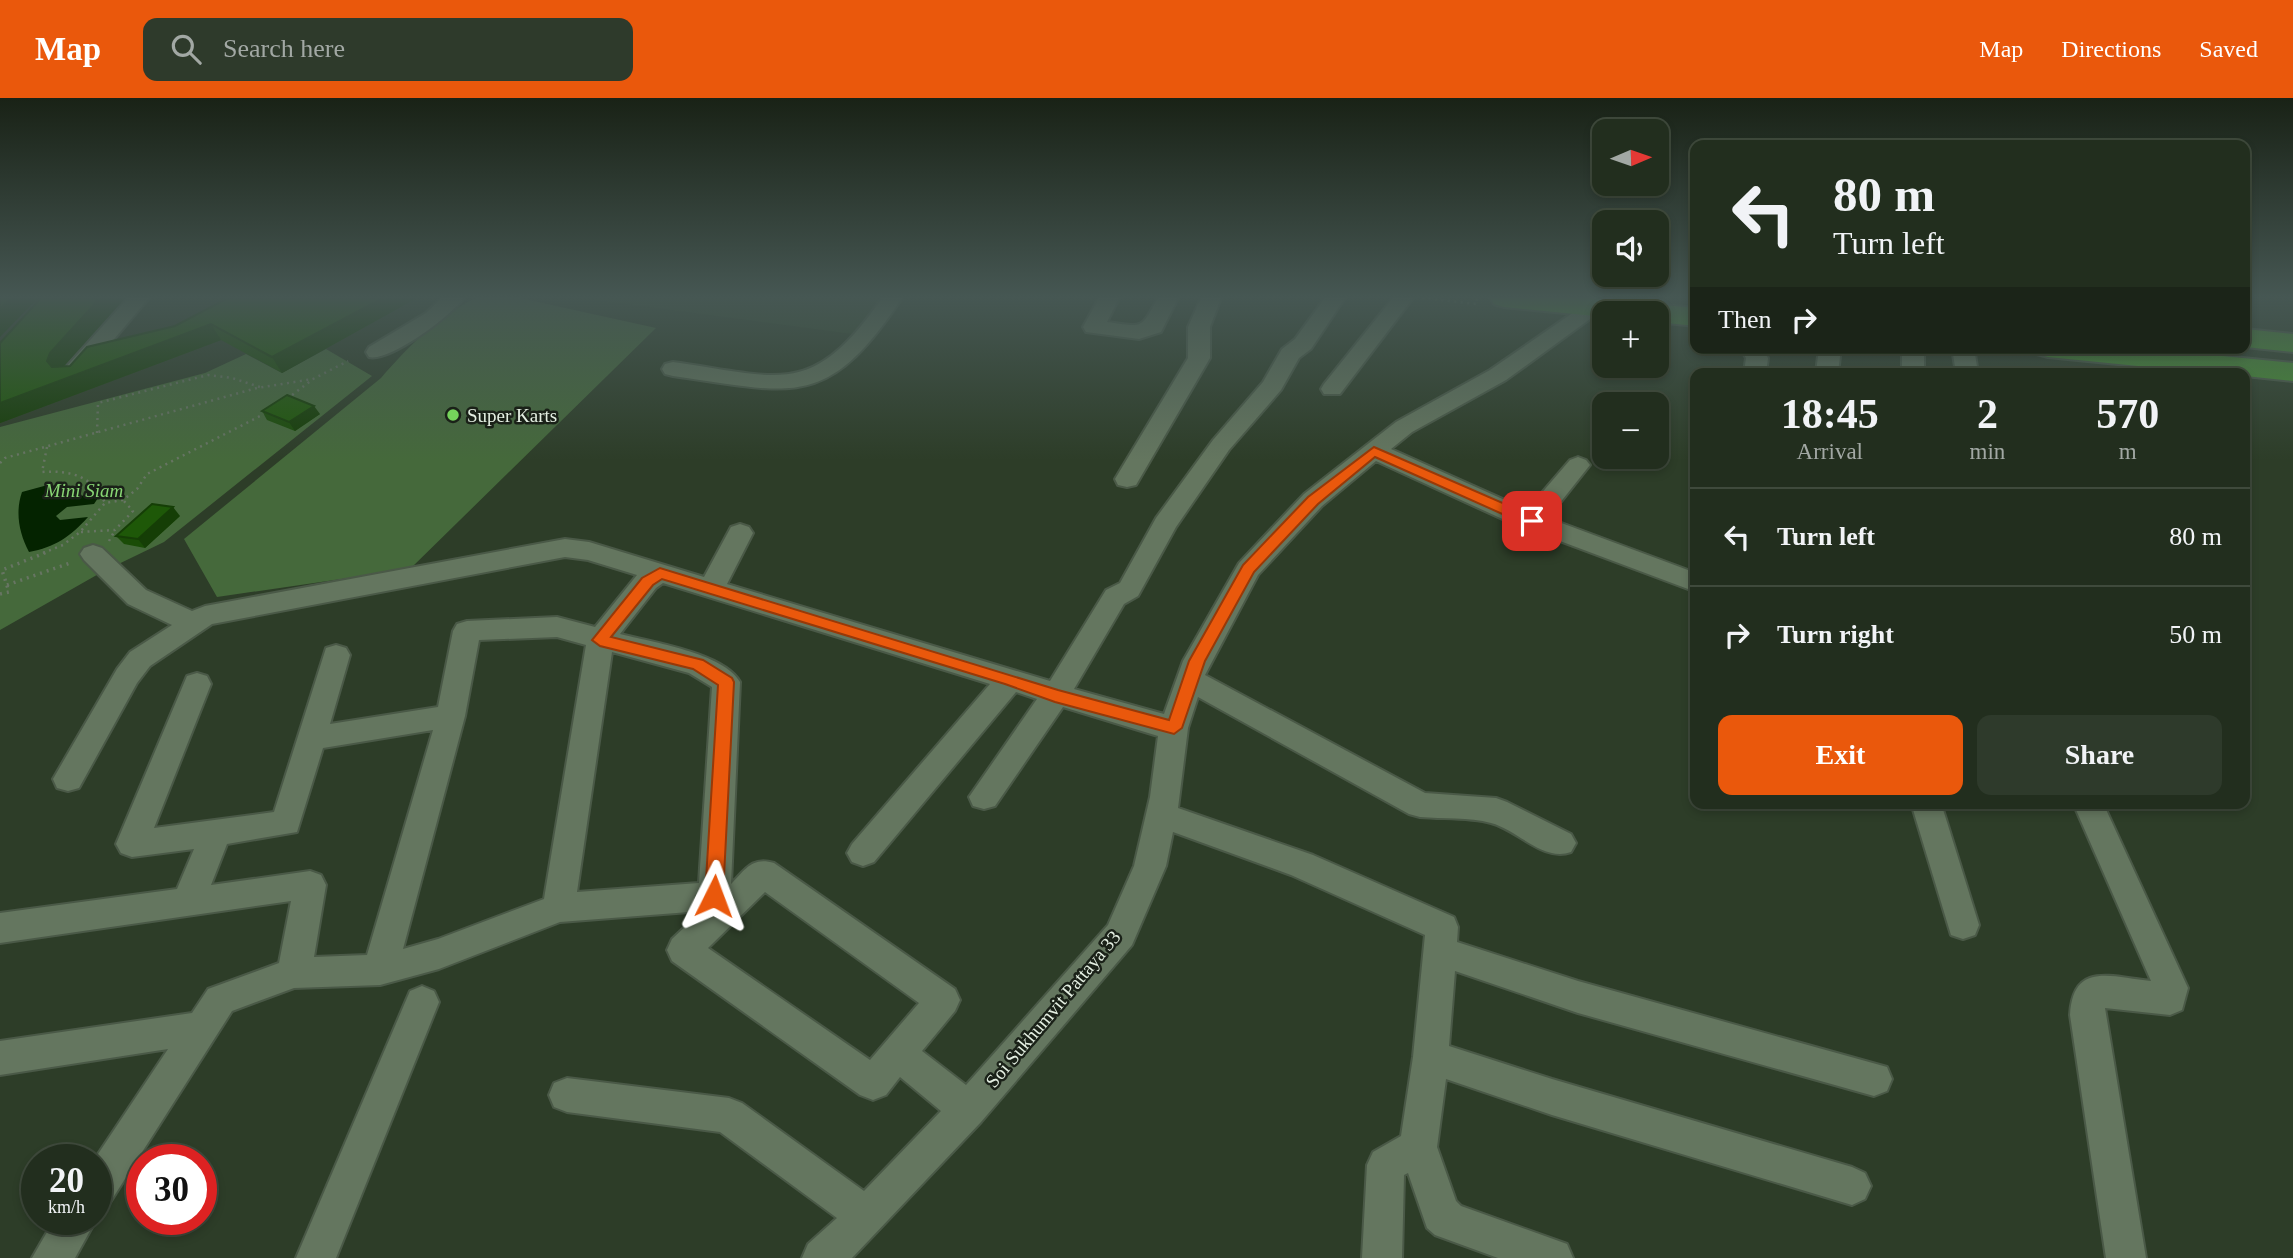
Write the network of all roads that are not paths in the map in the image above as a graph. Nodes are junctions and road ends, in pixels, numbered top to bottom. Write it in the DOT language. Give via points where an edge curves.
graph roads {
  1 [pos="92,352"];
  2 [pos="103,352"];
  3 [pos="852,352"];
  4 [pos="1198,352"];
  5 [pos="1292,352"];
  6 [pos="1360,352"];
  7 [pos="1532,352"];
  8 [pos="2109,354"];
  9 [pos="89,355"];
  10 [pos="673,369"];
  11 [pos="2293,372"];
  12 [pos="72,375"];
  13 [pos="1332,388"];
  14 [pos="1374,452"];
  15 [pos="1578,465"];
  16 [pos="1127,479"];
  17 [pos="1532,521"];
  18 [pos="740,533"];
  19 [pos="87,543"];
  20 [pos="660,573"];
  21 [pos="1690,581"];
  22 [pos="711,589"];
  23 [pos="194,623"];
  24 [pos="600,640"];
  25 [pos="336,655"];
  26 [pos="1189,679"];
  27 [pos="1010,680"];
  28 [pos="197,684"];
  29 [pos="1055,696"];
  30 [pos="451,716"];
  31 [pos="1174,728"];
  32 [pos="312,738"];
  33 [pos="68,779"];
  34 [pos="984,797"];
  35 [pos="1928,809"];
  36 [pos="2091,809"];
  37 [pos="1162,815"];
  38 [pos="215,834"];
  39 [pos="1560,843"];
  40 [pos="863,853"];
  41 [pos="188,902"];
  42 [pos="559,908"];
  43 [pos="1964,925"];
  44 [pos="0,928"];
  45 [pos="1440,951"];
  46 [pos="380,970"];
  47 [pos="294,973"];
  48 [pos="422,1002"];
  49 [pos="204,1027"];
  50 [pos="897,1053"];
  51 [pos="1431,1056"];
  52 [pos="0,1058"];
  53 [pos="1874,1079"];
  54 [pos="566,1095"];
  55 [pos="968,1109"];
  56 [pos="1418,1147"];
  57 [pos="112,1167"];
  58 [pos="1852,1186"];
  59 [pos="67,1235"];
  60 [pos="846,1243"];
  61 [pos="52,1258"];
  62 [pos="316,1258"];
  63 [pos="1382,1258"];
  64 [pos="1553,1258"];
  65 [pos="2126,1258"];
  1 -- 9 [label="street"];
  2 -- 9 [label="street"];
  3 -- 10 [label="street" via="834,366 790,384"];
  4 -- 16 [label="street" via="1199,358"];
  5 -- 29 [label="street" via="1273,385 1221,444 1166,524 1129,589 1115,597"];
  6 -- 13 [label="street"];
  7 -- 14 [label="street, Soi Sukhumvit Pattaya 33" via="1499,376 1404,427"];
  8 -- 11 [label="highway"];
  9 -- 12 [label="street"];
  14 -- 17 [label="street"];
  14 -- 26 [label="street, Soi Sukhumvit Pattaya 33" via="1313,500 1248,569"];
  15 -- 17 [label="street"];
  17 -- 21 [label="street"];
  18 -- 22 [label="street"];
  19 -- 23 [label="street" via="137,597"];
  20 -- 22 [label="street"];
  20 -- 23 [label="street" via="565,548 229,610"];
  20 -- 24 [label="street" via="647,581"];
  22 -- 27 [label="street"];
  23 -- 33 [label="street" via="140,659"];
  24 -- 30 [label="street" via="558,627 467,631"];
  24 -- 42 [label="street"];
  24 -- 42 [label="street" via="698,665 726,682 714,896"];
  25 -- 32 [label="street"];
  26 -- 31 [label="street, Soi Sukhumvit Pattaya 33"];
  26 -- 39 [label="street" via="1420,804 1496,811"];
  27 -- 29 [label="street"];
  27 -- 40 [label="street"];
  28 -- 38 [label="street" via="132,844"];
  29 -- 31 [label="street"];
  29 -- 34 [label="street"];
  30 -- 32 [label="street"];
  30 -- 46 [label="street"];
  31 -- 37 [label="street, Soi Sukhumvit Pattaya 33"];
  32 -- 38 [label="street" via="286,823"];
  35 -- 43 [label="street"];
  36 -- 65 [label="street" via="2171,988 2170,999 2094,991 2088,998"];
  37 -- 45 [label="street" via="1302,865 1441,927"];
  37 -- 55 [label="street, Soi Sukhumvit Pattaya 33" via="1150,866 1120,935"];
  38 -- 41 [label="street"];
  41 -- 44 [label="street"];
  41 -- 47 [label="street" via="310,885"];
  42 -- 46 [label="street" via="439,954"];
  45 -- 51 [label="street"];
  45 -- 53 [label="street" via="1578,998"];
  46 -- 47 [label="street"];
  47 -- 49 [label="street" via="220,1000"];
  48 -- 62 [label="street"];
  49 -- 52 [label="street"];
  49 -- 57 [label="street"];
  50 -- 50 [label="street" via="943,1000 763,873 684,950 873,1083"];
  50 -- 55 [label="street"];
  51 -- 56 [label="street"];
  51 -- 58 [label="street"];
  54 -- 60 [label="street" via="729,1116"];
  55 -- 60 [label="street, Soi Sukhumvit Pattaya 33"];
  56 -- 63 [label="street" via="1386,1165"];
  56 -- 64 [label="street" via="1441,1214 1449,1221"];
  59 -- 61 [label="street"];
}
